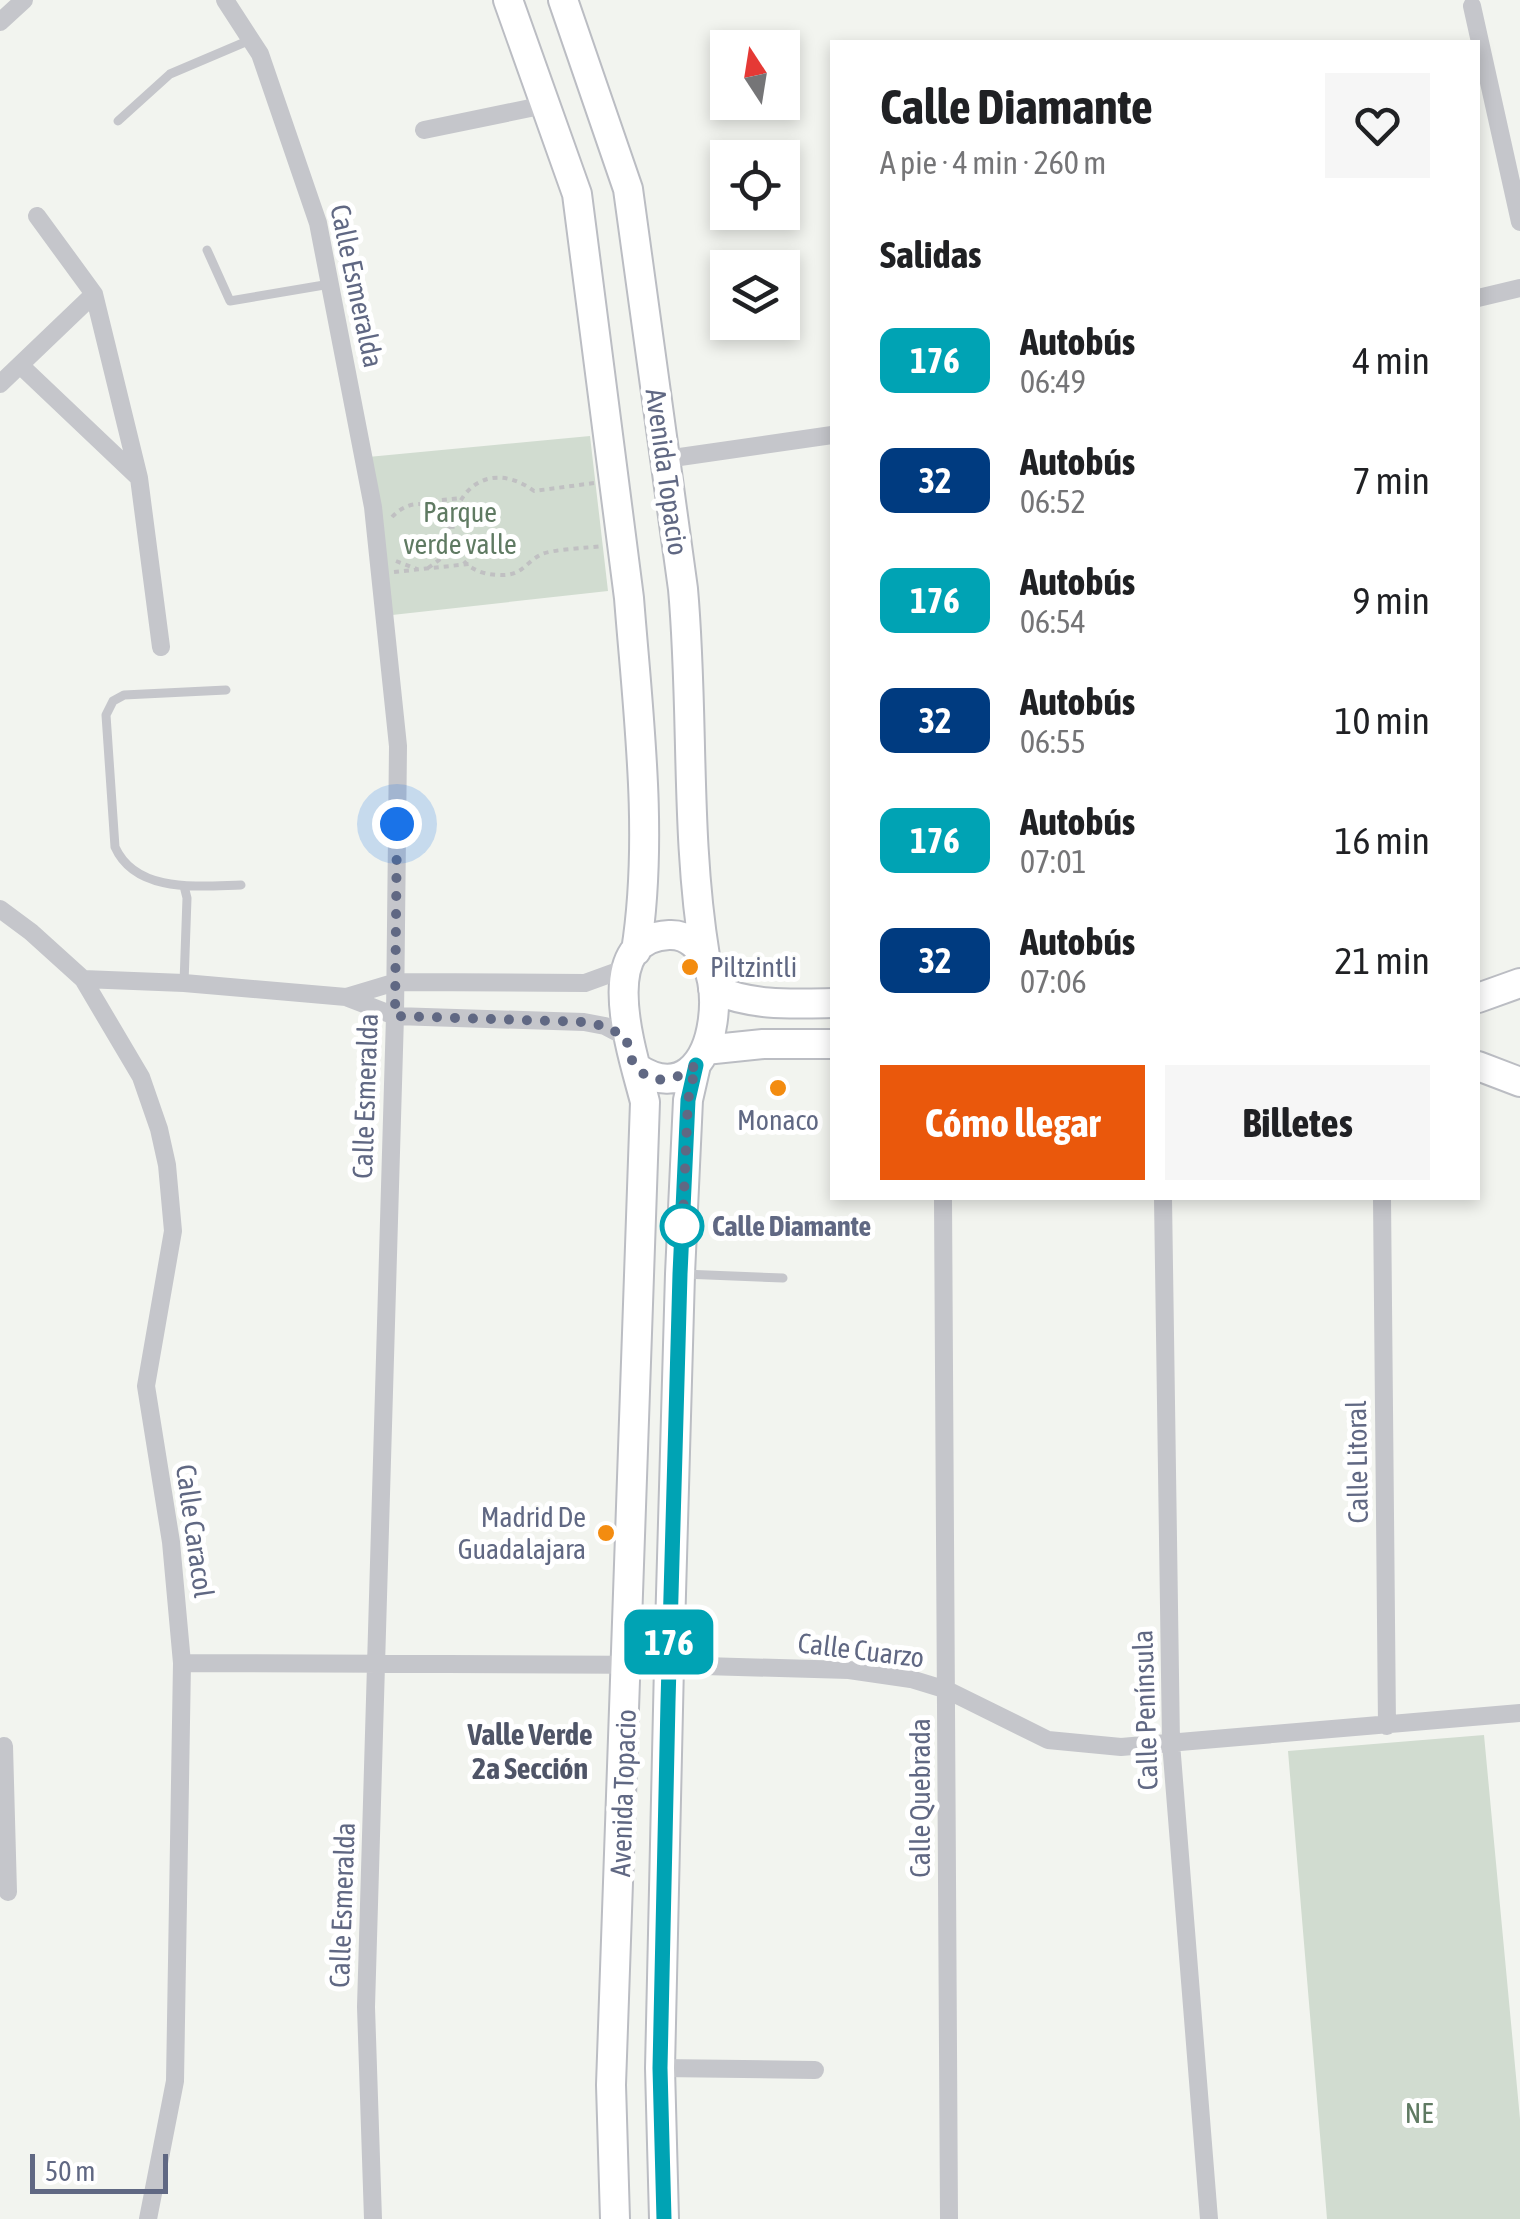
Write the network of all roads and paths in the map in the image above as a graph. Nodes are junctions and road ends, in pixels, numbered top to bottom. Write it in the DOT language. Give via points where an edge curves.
graph roads {
  1 [pos="24,0"];
  2 [pos="225,0"];
  3 [pos="508,0"];
  4 [pos="564,0"];
  5 [pos="1472,6"];
  6 [pos="0,22"];
  7 [pos="252,39"];
  8 [pos="1477,40"];
  9 [pos="1480,60"];
  10 [pos="1484,87"];
  11 [pos="545,105"];
  12 [pos="118,121"];
  13 [pos="424,130"];
  14 [pos="38,216"];
  15 [pos="1520,222"];
  16 [pos="207,250"];
  17 [pos="330,284"];
  18 [pos="1520,288"];
  19 [pos="94,294"];
  20 [pos="1480,298"];
  21 [pos="20,364"];
  22 [pos="0,384"];
  23 [pos="830,435"];
  24 [pos="666,459"];
  25 [pos="139,478"];
  26 [pos="614,480"];
  27 [pos="461,498"];
  28 [pos="413,503"];
  29 [pos="373,507"];
  30 [pos="388,522"];
  31 [pos="451,534"];
  32 [pos="622,543"];
  33 [pos="390,553"];
  34 [pos="468,564"];
  35 [pos="428,568"];
  36 [pos="417,569"];
  37 [pos="380,574"];
  38 [pos="160,647"];
  39 [pos="226,690"];
  40 [pos="241,885"];
  41 [pos="184,886"];
  42 [pos="0,909"];
  43 [pos="705,956"];
  44 [pos="632,959"];
  45 [pos="83,979"];
  46 [pos="396,982"];
  47 [pos="1520,982"];
  48 [pos="184,983"];
  49 [pos="713,989"];
  50 [pos="346,997"];
  51 [pos="1480,997"];
  52 [pos="830,1004"];
  53 [pos="395,1016"];
  54 [pos="626,1037"];
  55 [pos="830,1044"];
  56 [pos="700,1058"];
  57 [pos="1480,1067"];
  58 [pos="637,1068"];
  59 [pos="1520,1082"];
  60 [pos="943,1200"];
  61 [pos="1164,1200"];
  62 [pos="1382,1200"];
  63 [pos="680,1274"];
  64 [pos="783,1278"];
  65 [pos="182,1662"];
  66 [pos="378,1663"];
  67 [pos="628,1666"];
  68 [pos="669,1666"];
  69 [pos="947,1690"];
  70 [pos="1520,1713"];
  71 [pos="1387,1726"];
  72 [pos="1171,1743"];
  73 [pos="4,1746"];
  74 [pos="3,1800"];
  75 [pos="8,1892"];
  76 [pos="660,2068"];
  77 [pos="815,2070"];
  78 [pos="148,2219"];
  79 [pos="373,2219"];
  80 [pos="615,2219"];
  81 [pos="664,2219"];
  82 [pos="950,2219"];
  83 [pos="1209,2219"];
  1 -- 6 [label="street"];
  2 -- 7 [label="street, Calle Esmeralda"];
  3 -- 11 [label="street, Avenida Topacio"];
  4 -- 24 [label="street, Avenida Topacio" via="628,189"];
  5 -- 8 [label="street"];
  7 -- 12 [label="lane" via="170,74"];
  7 -- 17 [label="street, Calle Esmeralda" via="301,166"];
  9 -- 10 [label="street"];
  10 -- 15 [label="street"];
  11 -- 13 [label="street"];
  11 -- 26 [label="street, Avenida Topacio" via="576,194"];
  14 -- 19 [label="street"];
  16 -- 17 [label="lane" via="230,301"];
  17 -- 29 [label="street, Calle Esmeralda"];
  18 -- 20 [label="street"];
  19 -- 21 [label="street"];
  19 -- 25 [label="street"];
  21 -- 22 [label="street"];
  21 -- 25 [label="street"];
  23 -- 24 [label="street"];
  24 -- 43 [label="street, Avenida Topacio" via="689,652 693,852"];
  25 -- 38 [label="street"];
  26 -- 27 [label="path" via="534,491 521,482 490,479"];
  26 -- 32 [label="street, Avenida Topacio"];
  27 -- 28 [label="path"];
  27 -- 31 [label="path"];
  28 -- 29 [label="path"];
  28 -- 30 [label="path"];
  28 -- 31 [label="path" via="434,507"];
  29 -- 37 [label="street, Calle Esmeralda"];
  31 -- 34 [label="path"];
  31 -- 35 [label="path" via="446,555"];
  32 -- 34 [label="path" via="540,555 502,576"];
  32 -- 44 [label="street, Avenida Topacio" via="645,855"];
  33 -- 36 [label="path"];
  34 -- 35 [label="path"];
  35 -- 36 [label="path"];
  36 -- 37 [label="path"];
  37 -- 46 [label="street, Calle Esmeralda" via="398,746"];
  39 -- 41 [label="lane" via="124,695 106,715 115,847 142,875"];
  40 -- 41 [label="lane"];
  41 -- 48 [label="lane"];
  42 -- 45 [label="street, Calle Caracol"];
  43 -- 44 [label="street" via="676,934 652,938"];
  43 -- 49 [label="street"];
  44 -- 46 [label="street" via="584,983"];
  44 -- 54 [label="street" via="622,992"];
  45 -- 48 [label="street"];
  45 -- 65 [label="street, Calle Caracol" via="141,1078 167,1165 172,1232 146,1386"];
  46 -- 50 [label="street"];
  46 -- 53 [label="street, Calle Esmeralda"];
  47 -- 51 [label="street"];
  48 -- 50 [label="street"];
  49 -- 52 [label="street" via="760,1004"];
  49 -- 56 [label="street" via="714,1014"];
  50 -- 53 [label="street"];
  53 -- 54 [label="street" via="584,1022"];
  53 -- 66 [label="street, Calle Esmeralda"];
  54 -- 58 [label="street"];
  55 -- 56 [label="street" via="762,1044"];
  56 -- 58 [label="street" via="681,1078 664,1081"];
  56 -- 63 [label="street, Avenida Topacio" via="688,1100"];
  57 -- 59 [label="street"];
  58 -- 67 [label="street, Avenida Topacio" via="644,1102"];
  60 -- 69 [label="street, Calle Quebrada"];
  61 -- 72 [label="street, Calle Península"];
  62 -- 71 [label="street, Calle Litoral"];
  63 -- 64 [label="lane"];
  63 -- 68 [label="street, Avenida Topacio"];
  65 -- 66 [label="street, Calle Cuarzo"];
  65 -- 78 [label="street, Calle Caracol" via="175,2081"];
  66 -- 67 [label="street, Calle Cuarzo"];
  66 -- 79 [label="street, Calle Esmeralda" via="366,2007"];
  67 -- 68 [label="street, Calle Cuarzo"];
  67 -- 80 [label="street, Avenida Topacio" via="611,2085"];
  68 -- 69 [label="street, Calle Cuarzo" via="849,1670"];
  68 -- 76 [label="street, Avenida Topacio"];
  69 -- 72 [label="street, Calle Cuarzo" via="1048,1740 1121,1747"];
  69 -- 82 [label="street, Calle Quebrada"];
  70 -- 71 [label="street, Calle Cuarzo"];
  71 -- 72 [label="street, Calle Cuarzo"];
  72 -- 83 [label="street, Calle Península"];
  73 -- 74 [label="street"];
  74 -- 75 [label="street"];
  76 -- 77 [label="street"];
  76 -- 81 [label="street, Avenida Topacio"];
}
